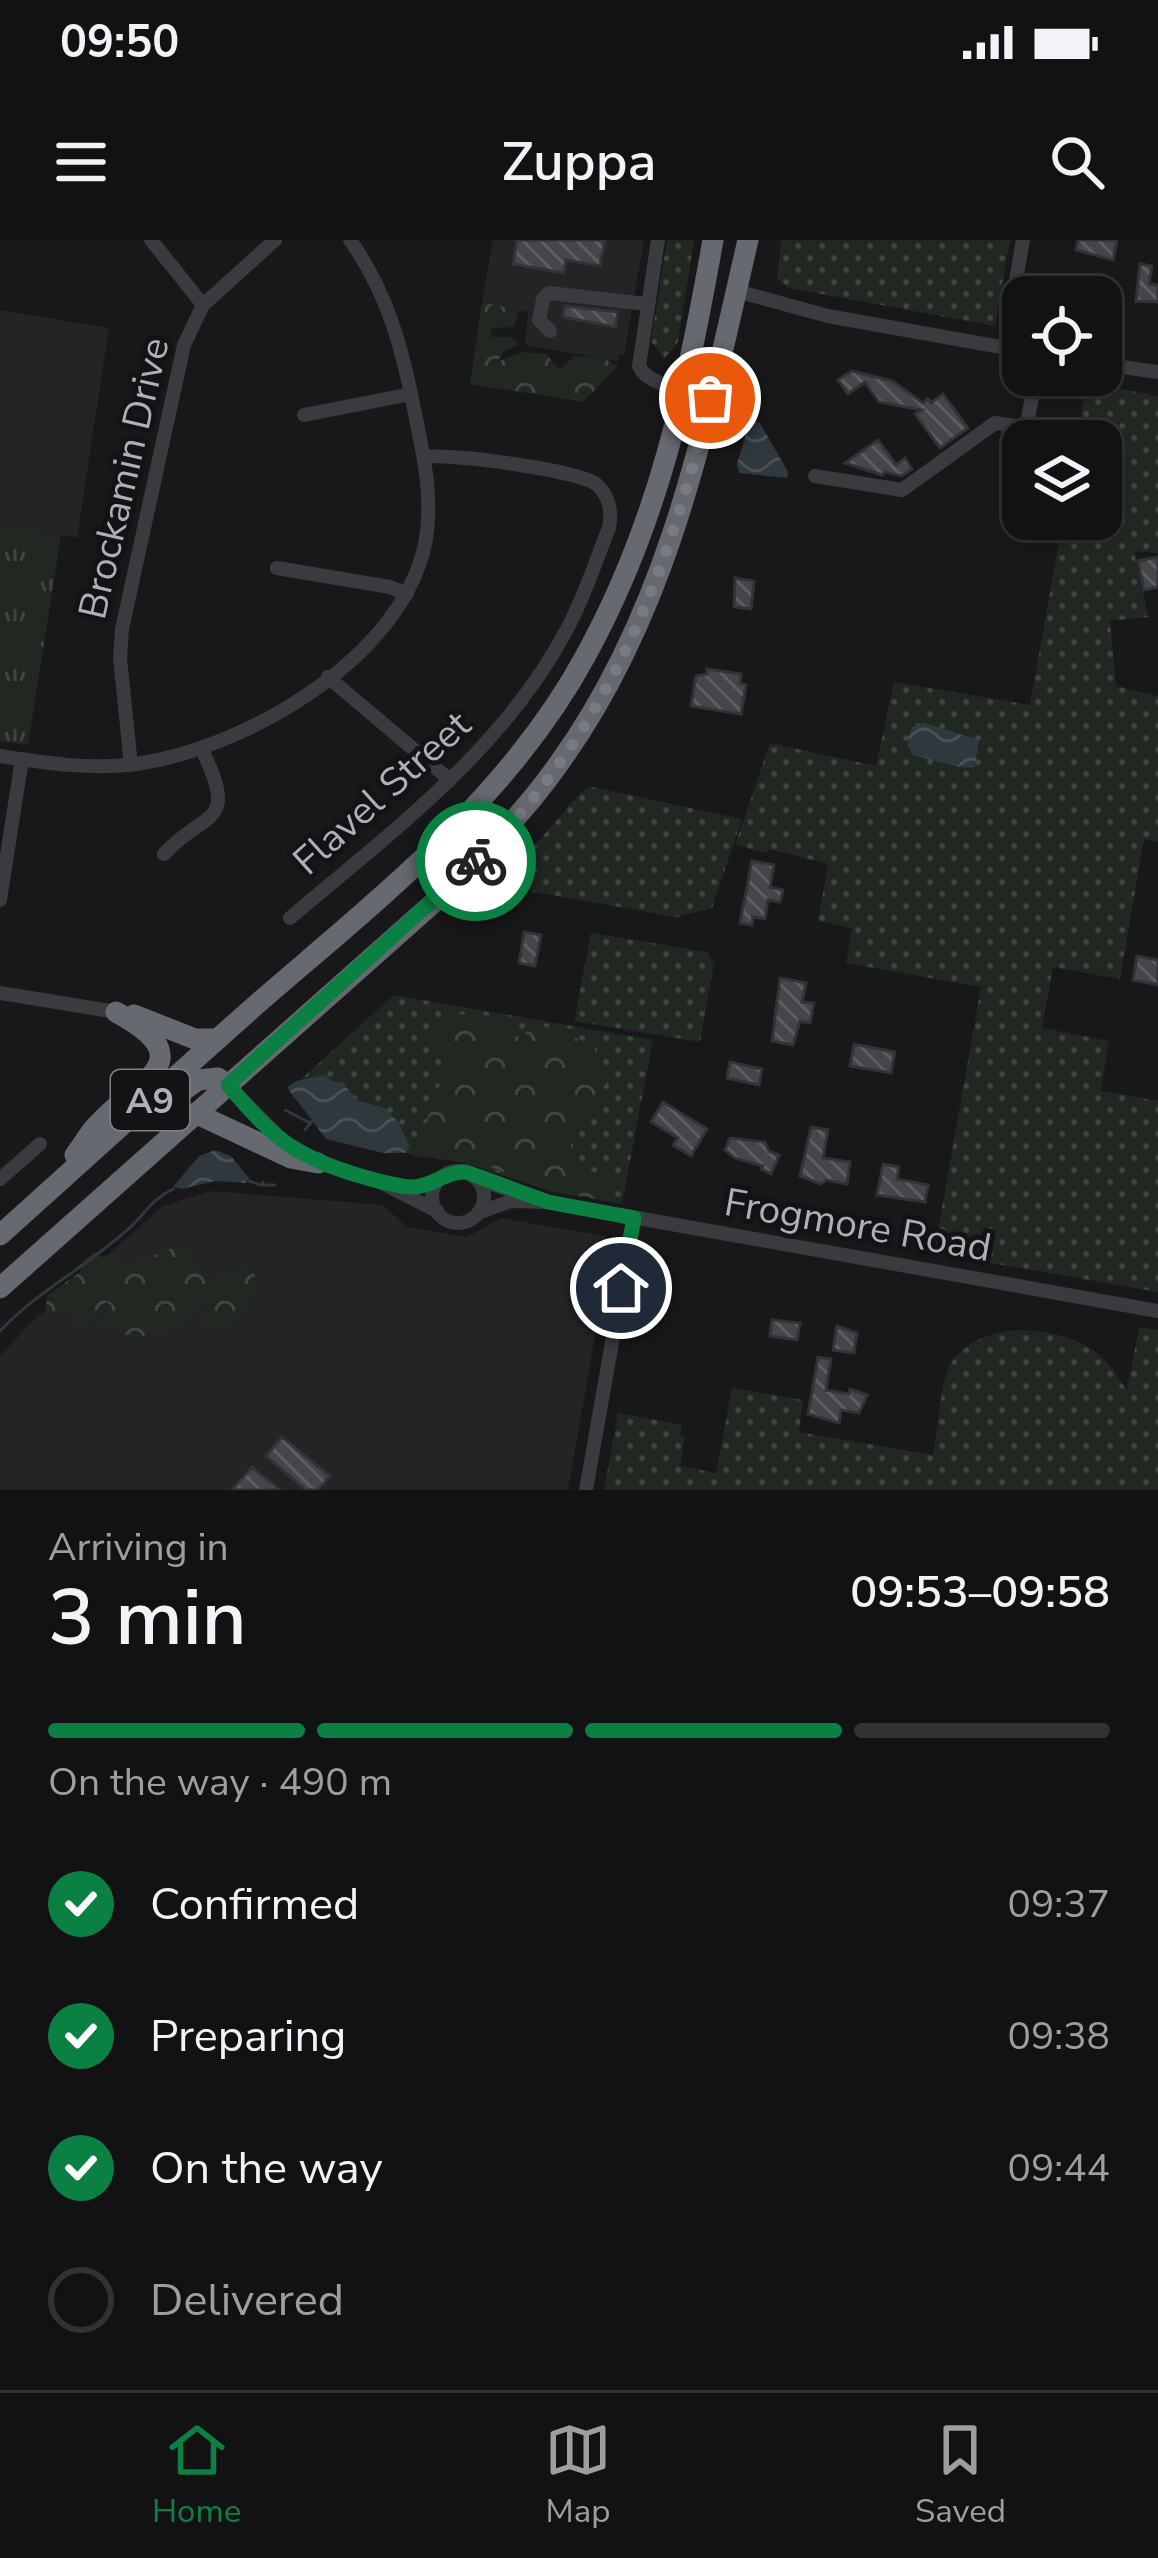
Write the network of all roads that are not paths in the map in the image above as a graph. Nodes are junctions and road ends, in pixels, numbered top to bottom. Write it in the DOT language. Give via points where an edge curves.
graph roads {
  1 [pos="151,240"];
  2 [pos="275,240"];
  3 [pos="350,240"];
  4 [pos="658,240"];
  5 [pos="713,240"];
  6 [pos="748,240"];
  7 [pos="1024,240"];
  8 [pos="1017,276"];
  9 [pos="736,291"];
  10 [pos="647,304"];
  11 [pos="203,305"];
  12 [pos="550,331"];
  13 [pos="1002,348"];
  14 [pos="639,350"];
  15 [pos="691,358"];
  16 [pos="1122,367"];
  17 [pos="1158,372"];
  18 [pos="411,394"];
  19 [pos="1032,396"];
  20 [pos="681,411"];
  21 [pos="304,415"];
  22 [pos="424,457"];
  23 [pos="815,476"];
  24 [pos="278,568"];
  25 [pos="407,594"];
  26 [pos="328,677"];
  27 [pos="202,750"];
  28 [pos="0,756"];
  29 [pos="22,759"];
  30 [pos="131,764"];
  31 [pos="450,780"];
  32 [pos="164,854"];
  33 [pos="0,899"];
  34 [pos="290,919"];
  35 [pos="0,993"];
  36 [pos="254,1008"];
  37 [pos="116,1012"];
  38 [pos="218,1039"];
  39 [pos="228,1085"];
  40 [pos="195,1113"];
  41 [pos="40,1144"];
  42 [pos="318,1163"];
  43 [pos="441,1178"];
  44 [pos="0,1179"];
  45 [pos="477,1179"];
  46 [pos="380,1182"];
  47 [pos="46,1194"];
  48 [pos="548,1202"];
  49 [pos="436,1211"];
  50 [pos="478,1214"];
  51 [pos="634,1218"];
  52 [pos="0,1235"];
  53 [pos="0,1288"];
  54 [pos="1158,1311"];
  55 [pos="586,1490"];
  1 -- 11 [label="street"];
  2 -- 11 [label="street, Brockamin Drive"];
  3 -- 18 [label="street" via="386,303"];
  4 -- 10 [label="street"];
  5 -- 15 [label="highway, A9"];
  6 -- 9 [label="highway, A9"];
  7 -- 8 [label="street"];
  9 -- 13 [label="street"];
  9 -- 39 [label="highway, A9" via="674,538 597,705 560,763 431,905"];
  10 -- 12 [label="street" via="556,292 543,298 539,317"];
  10 -- 14 [label="street"];
  11 -- 30 [label="street, Brockamin Drive" via="184,345 122,629"];
  14 -- 15 [label="street" via="649,369 665,376"];
  14 -- 20 [label="street" via="643,373 677,392"];
  15 -- 20 [label="highway, A9"];
  16 -- 17 [label="street"];
  18 -- 21 [label="street"];
  18 -- 22 [label="street"];
  19 -- 23 [label="street" via="1026,428 995,423 902,490"];
  20 -- 36 [label="highway, A9" via="640,542 562,695 454,829"];
  22 -- 25 [label="street" via="428,527"];
  22 -- 31 [label="street, Flavel Street" via="580,477 603,491 611,513 561,640 495,734"];
  24 -- 25 [label="street"];
  25 -- 26 [label="street"];
  26 -- 27 [label="street" via="261,724"];
  26 -- 31 [label="street"];
  27 -- 30 [label="street"];
  27 -- 32 [label="street" via="217,785 215,808"];
  28 -- 29 [label="street"];
  29 -- 30 [label="street"];
  29 -- 33 [label="street"];
  31 -- 34 [label="street, Flavel Street"];
  35 -- 37 [label="street"];
  36 -- 38 [label="highway, A9"];
  36 -- 39 [label="highway" via="221,1058"];
  37 -- 38 [label="highway"];
  37 -- 47 [label="highway" via="152,1035 159,1064 98,1124"];
  38 -- 47 [label="highway, A9"];
  39 -- 40 [label="highway, A9"];
  39 -- 42 [label="street" via="281,1142"];
  39 -- 47 [label="highway" via="213,1077 191,1084"];
  40 -- 42 [label="highway"];
  40 -- 53 [label="highway, A9"];
  41 -- 44 [label="street"];
  42 -- 46 [label="street"];
  43 -- 45 [label="street" via="459,1171"];
  43 -- 46 [label="street" via="416,1187"];
  43 -- 49 [label="street"];
  45 -- 48 [label="street, Frogmore Road"];
  45 -- 50 [label="street" via="484,1196"];
  46 -- 49 [label="street"];
  47 -- 52 [label="highway, A9"];
  48 -- 50 [label="street, Frogmore Road" via="511,1201"];
  48 -- 51 [label="street, Frogmore Road"];
  49 -- 50 [label="street" via="457,1222"];
  51 -- 54 [label="street, Frogmore Road"];
  51 -- 55 [label="street"];
}
